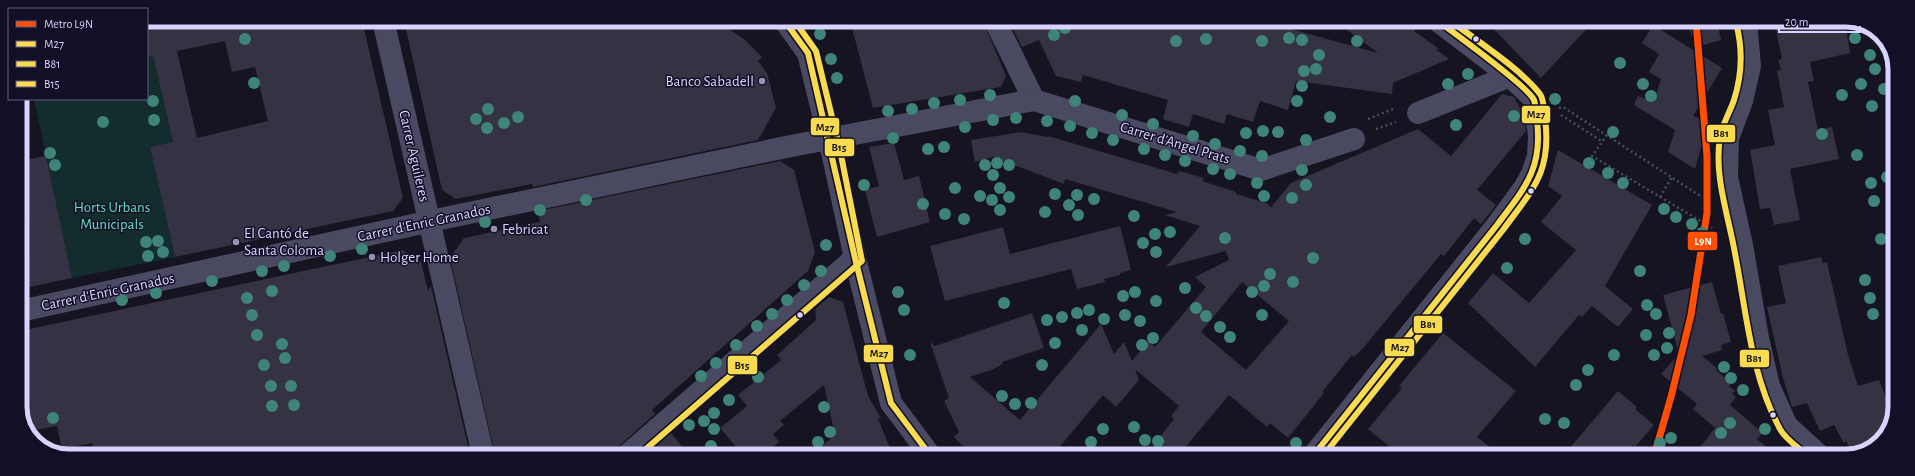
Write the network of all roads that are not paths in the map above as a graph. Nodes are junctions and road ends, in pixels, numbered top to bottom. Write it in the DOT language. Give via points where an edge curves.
graph roads {
  1 [pos="385,27"];
  2 [pos="789,27"];
  3 [pos="998,27"];
  4 [pos="1446,27"];
  5 [pos="1746,27"];
  6 [pos="1510,76"];
  7 [pos="1034,100"];
  8 [pos="1409,110"];
  9 [pos="1359,130"];
  10 [pos="829,140"];
  11 [pos="429,223"];
  12 [pos="855,258"];
  13 [pos="27,309"];
  14 [pos="482,449"];
  15 [pos="634,449"];
  16 [pos="925,449"];
  17 [pos="1319,449"];
  18 [pos="1812,449"];
  1 -- 11 [label="street, Carrer Aguileres"];
  2 -- 10 [label="street" via="808,53"];
  3 -- 7 [label="street"];
  4 -- 6 [label="street"];
  5 -- 18 [label="street" via="1750,66 1742,101 1728,138 1727,177 1769,386 1787,426"];
  6 -- 8 [label="street"];
  6 -- 17 [label="street" via="1534,99 1539,136 1538,156 1532,174 1497,225"];
  7 -- 9 [label="street, Carrer d'Angel Prats" via="1261,170"];
  7 -- 10 [label="street, Carrer d'Angel Prats"];
  10 -- 11 [label="street, Carrer d'Enric Granados"];
  10 -- 12 [label="street"];
  11 -- 13 [label="street, Carrer d'Enric Granados"];
  11 -- 14 [label="street, Carrer Aguileres"];
  12 -- 15 [label="street"];
  12 -- 16 [label="street" via="891,403"];
}
